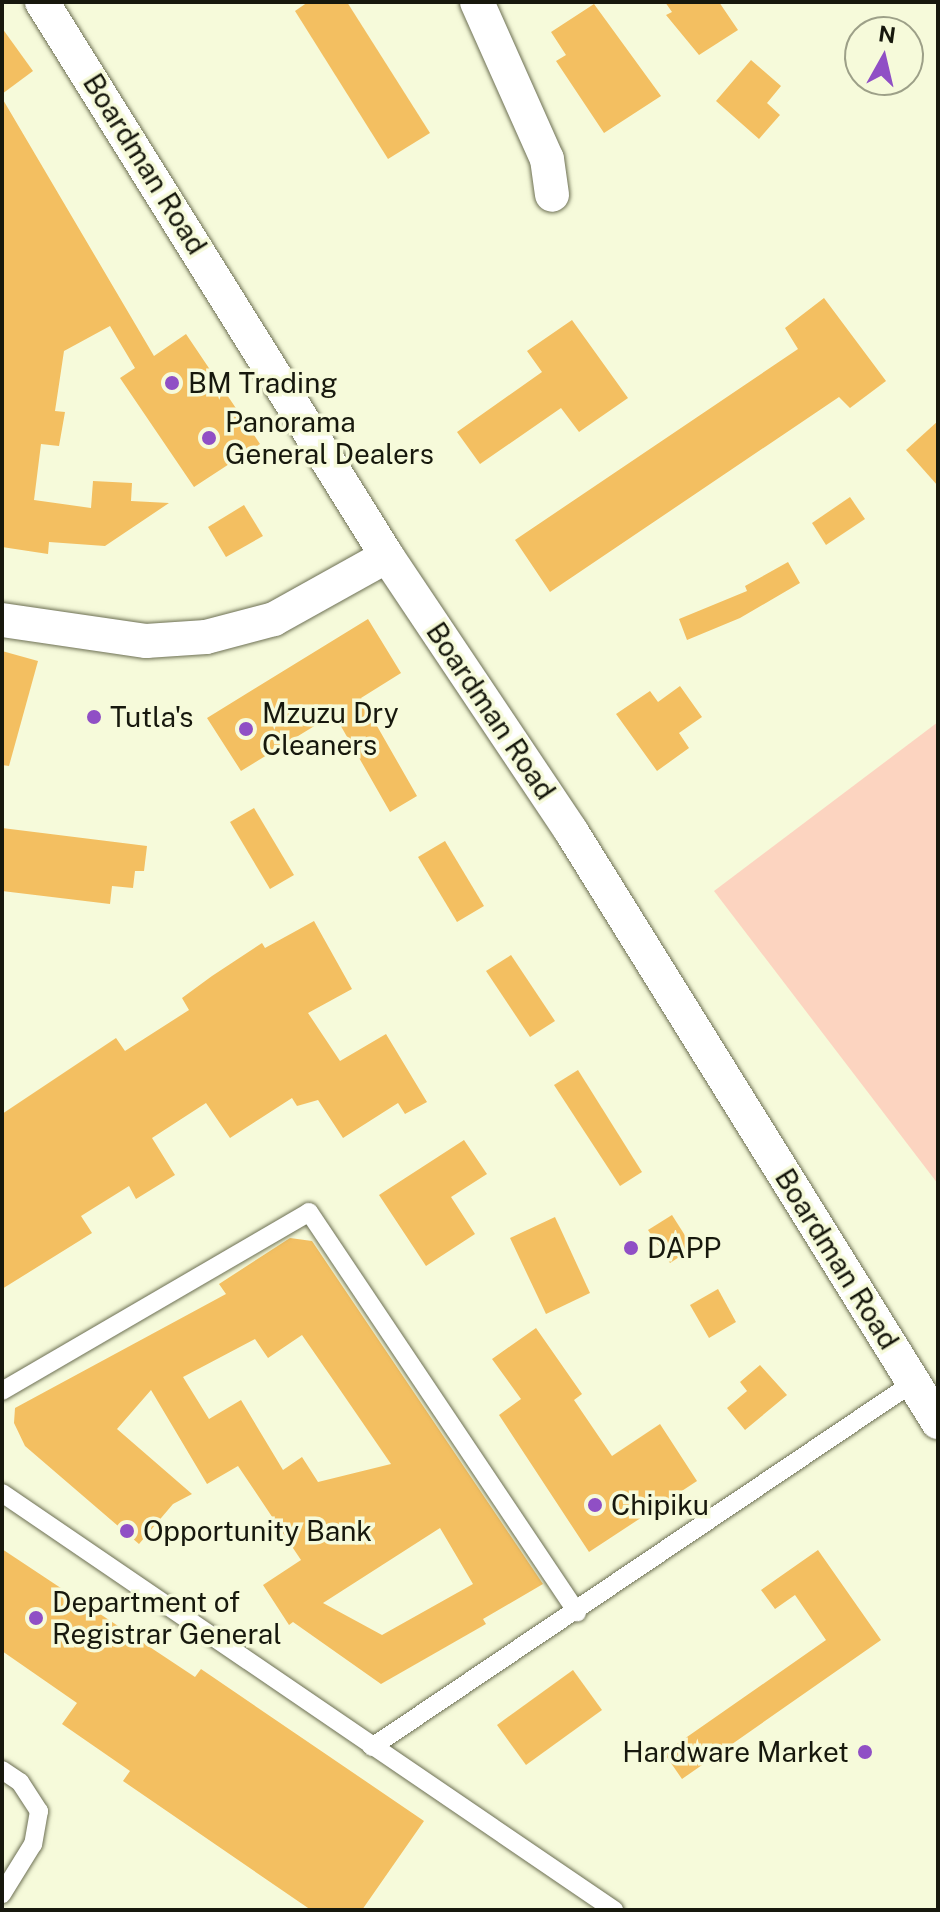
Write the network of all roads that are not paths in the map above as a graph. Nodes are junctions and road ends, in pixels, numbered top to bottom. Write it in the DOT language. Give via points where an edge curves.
graph roads {
  1 [pos="42,2"];
  2 [pos="477,2"];
  3 [pos="552,195"];
  4 [pos="387,556"];
  5 [pos="2,620"];
  6 [pos="914,1382"];
  7 [pos="2,1391"];
  8 [pos="938,1422"];
  9 [pos="2,1493"];
  10 [pos="577,1613"];
  11 [pos="372,1747"];
  12 [pos="2,1770"];
  13 [pos="2,1894"];
  14 [pos="614,1910"];
  1 -- 4 [label="street, Boardman Road"];
  2 -- 3 [label="street" via="547,159"];
  4 -- 5 [label="street" via="274,619 206,637 146,641"];
  4 -- 6 [label="street, Boardman Road" via="571,831"];
  6 -- 8 [label="street, Boardman Road"];
  6 -- 10 [label="lane"];
  7 -- 10 [label="lane" via="309,1212"];
  9 -- 11 [label="lane"];
  10 -- 11 [label="lane"];
  11 -- 14 [label="lane"];
  12 -- 13 [label="lane" via="20,1782 39,1811 33,1844"];
}
